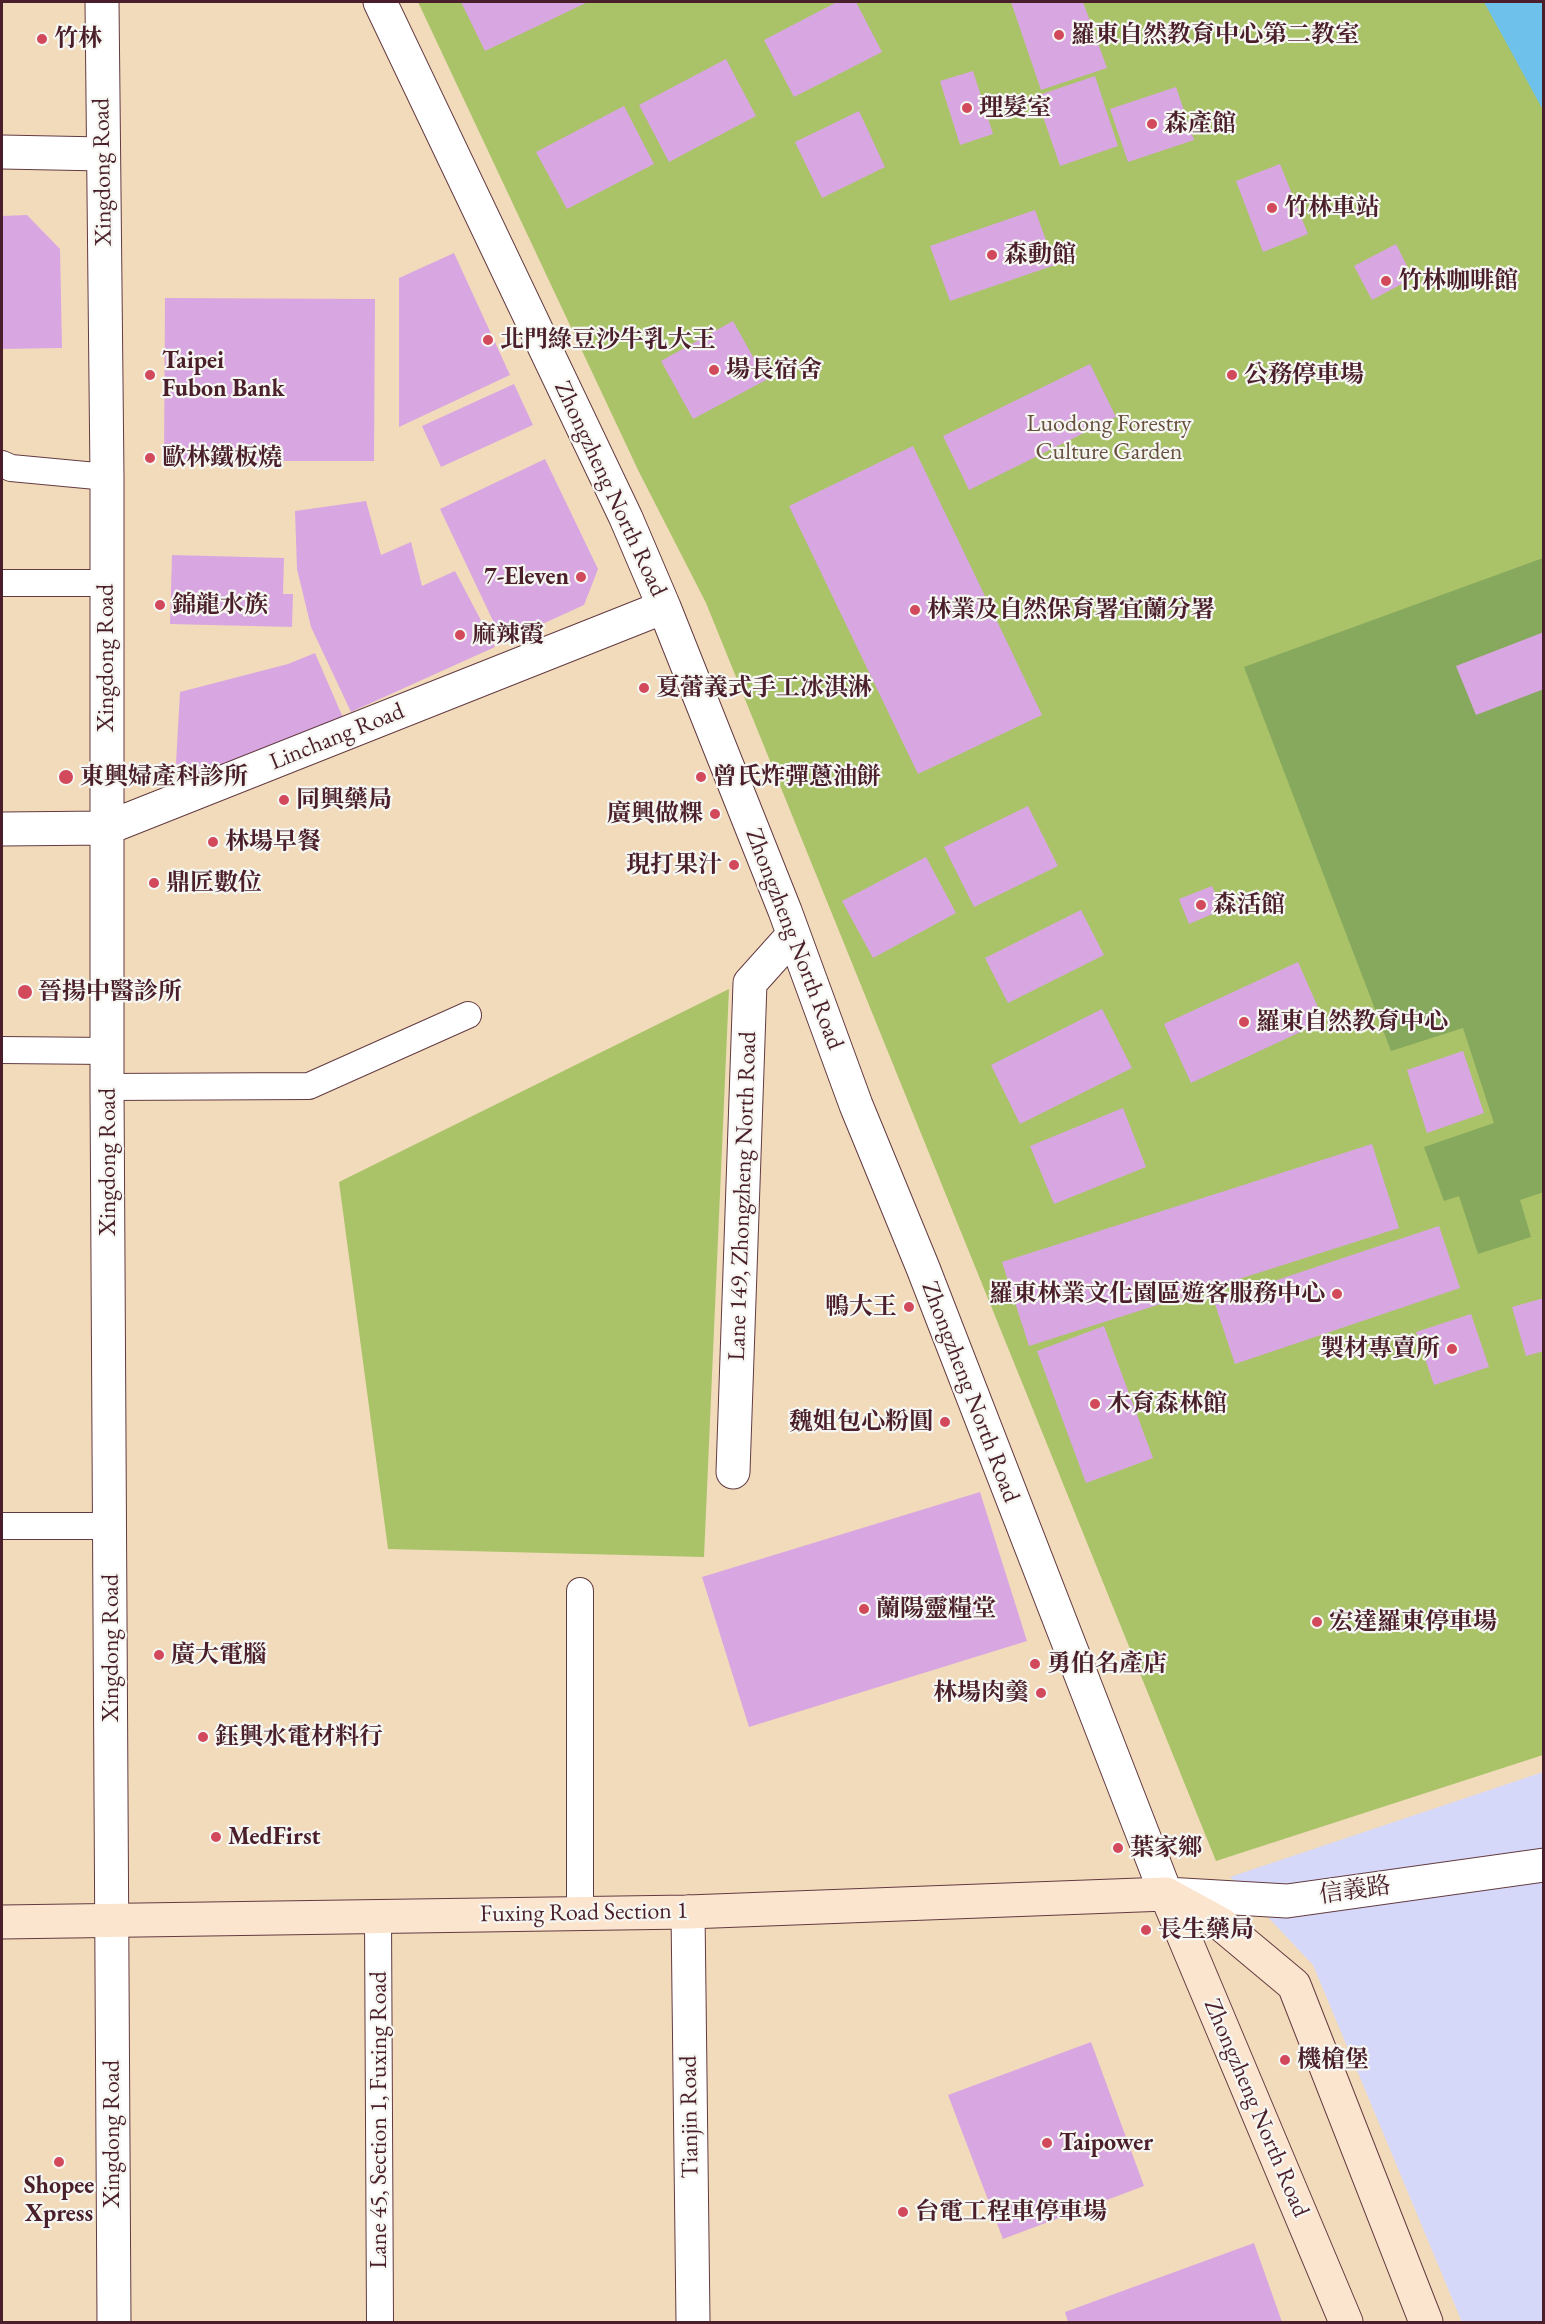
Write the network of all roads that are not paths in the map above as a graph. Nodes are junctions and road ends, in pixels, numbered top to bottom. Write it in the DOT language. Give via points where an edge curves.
graph roads {
  1 [pos="102,2"];
  2 [pos="380,2"];
  3 [pos="2,152"];
  4 [pos="103,154"];
  5 [pos="2,464"];
  6 [pos="107,477"];
  7 [pos="2,583"];
  8 [pos="105,583"];
  9 [pos="664,607"];
  10 [pos="107,828"];
  11 [pos="2,829"];
  12 [pos="793,935"];
  13 [pos="468,1014"];
  14 [pos="2,1050"];
  15 [pos="108,1051"];
  16 [pos="107,1086"];
  17 [pos="733,1472"];
  18 [pos="2,1526"];
  19 [pos="111,1526"];
  20 [pos="580,1591"];
  21 [pos="1544,1865"];
  22 [pos="1167,1894"];
  23 [pos="688,1912"];
  24 [pos="580,1914"];
  25 [pos="378,1917"];
  26 [pos="110,1920"];
  27 [pos="2,1922"];
  28 [pos="114,2322"];
  29 [pos="380,2322"];
  30 [pos="693,2322"];
  31 [pos="1346,2322"];
  32 [pos="1426,2322"];
  1 -- 4 [label="street, Xingdong Road"];
  2 -- 9 [label="street, Zhongzheng North Road" via="626,518"];
  3 -- 4 [label="street"];
  4 -- 6 [label="street, Xingdong Road"];
  5 -- 6 [label="lane"];
  6 -- 8 [label="street, Xingdong Road"];
  7 -- 8 [label="lane"];
  8 -- 10 [label="street, Xingdong Road"];
  9 -- 10 [label="street, Linchang Road"];
  9 -- 12 [label="street, Zhongzheng North Road"];
  10 -- 11 [label="street, Linchang Road"];
  10 -- 15 [label="street, Xingdong Road"];
  12 -- 17 [label="street, Lane 149, Zhongzheng North Road" via="750,983"];
  12 -- 22 [label="street, Zhongzheng North Road" via="856,1105"];
  13 -- 16 [label="lane" via="309,1086"];
  14 -- 15 [label="lane"];
  15 -- 16 [label="street, Xingdong Road"];
  16 -- 19 [label="street, Xingdong Road"];
  18 -- 19 [label="lane"];
  19 -- 26 [label="street, Xingdong Road"];
  20 -- 24 [label="lane"];
  21 -- 22 [label="street, 信義路" via="1287,1901"];
  22 -- 23 [label="main road, Fuxing Road Section 1"];
  22 -- 31 [label="main road, Zhongzheng North Road"];
  22 -- 32 [label="main road" via="1221,1924 1294,1985"];
  23 -- 24 [label="main road, Fuxing Road Section 1"];
  23 -- 30 [label="street, Tianjin Road"];
  24 -- 25 [label="main road, Fuxing Road Section 1"];
  25 -- 26 [label="main road, Fuxing Road Section 1"];
  25 -- 29 [label="lane, Lane 45, Section 1, Fuxing Road"];
  26 -- 27 [label="main road, Fuxing Road Section 1"];
  26 -- 28 [label="street, Xingdong Road"];
}
